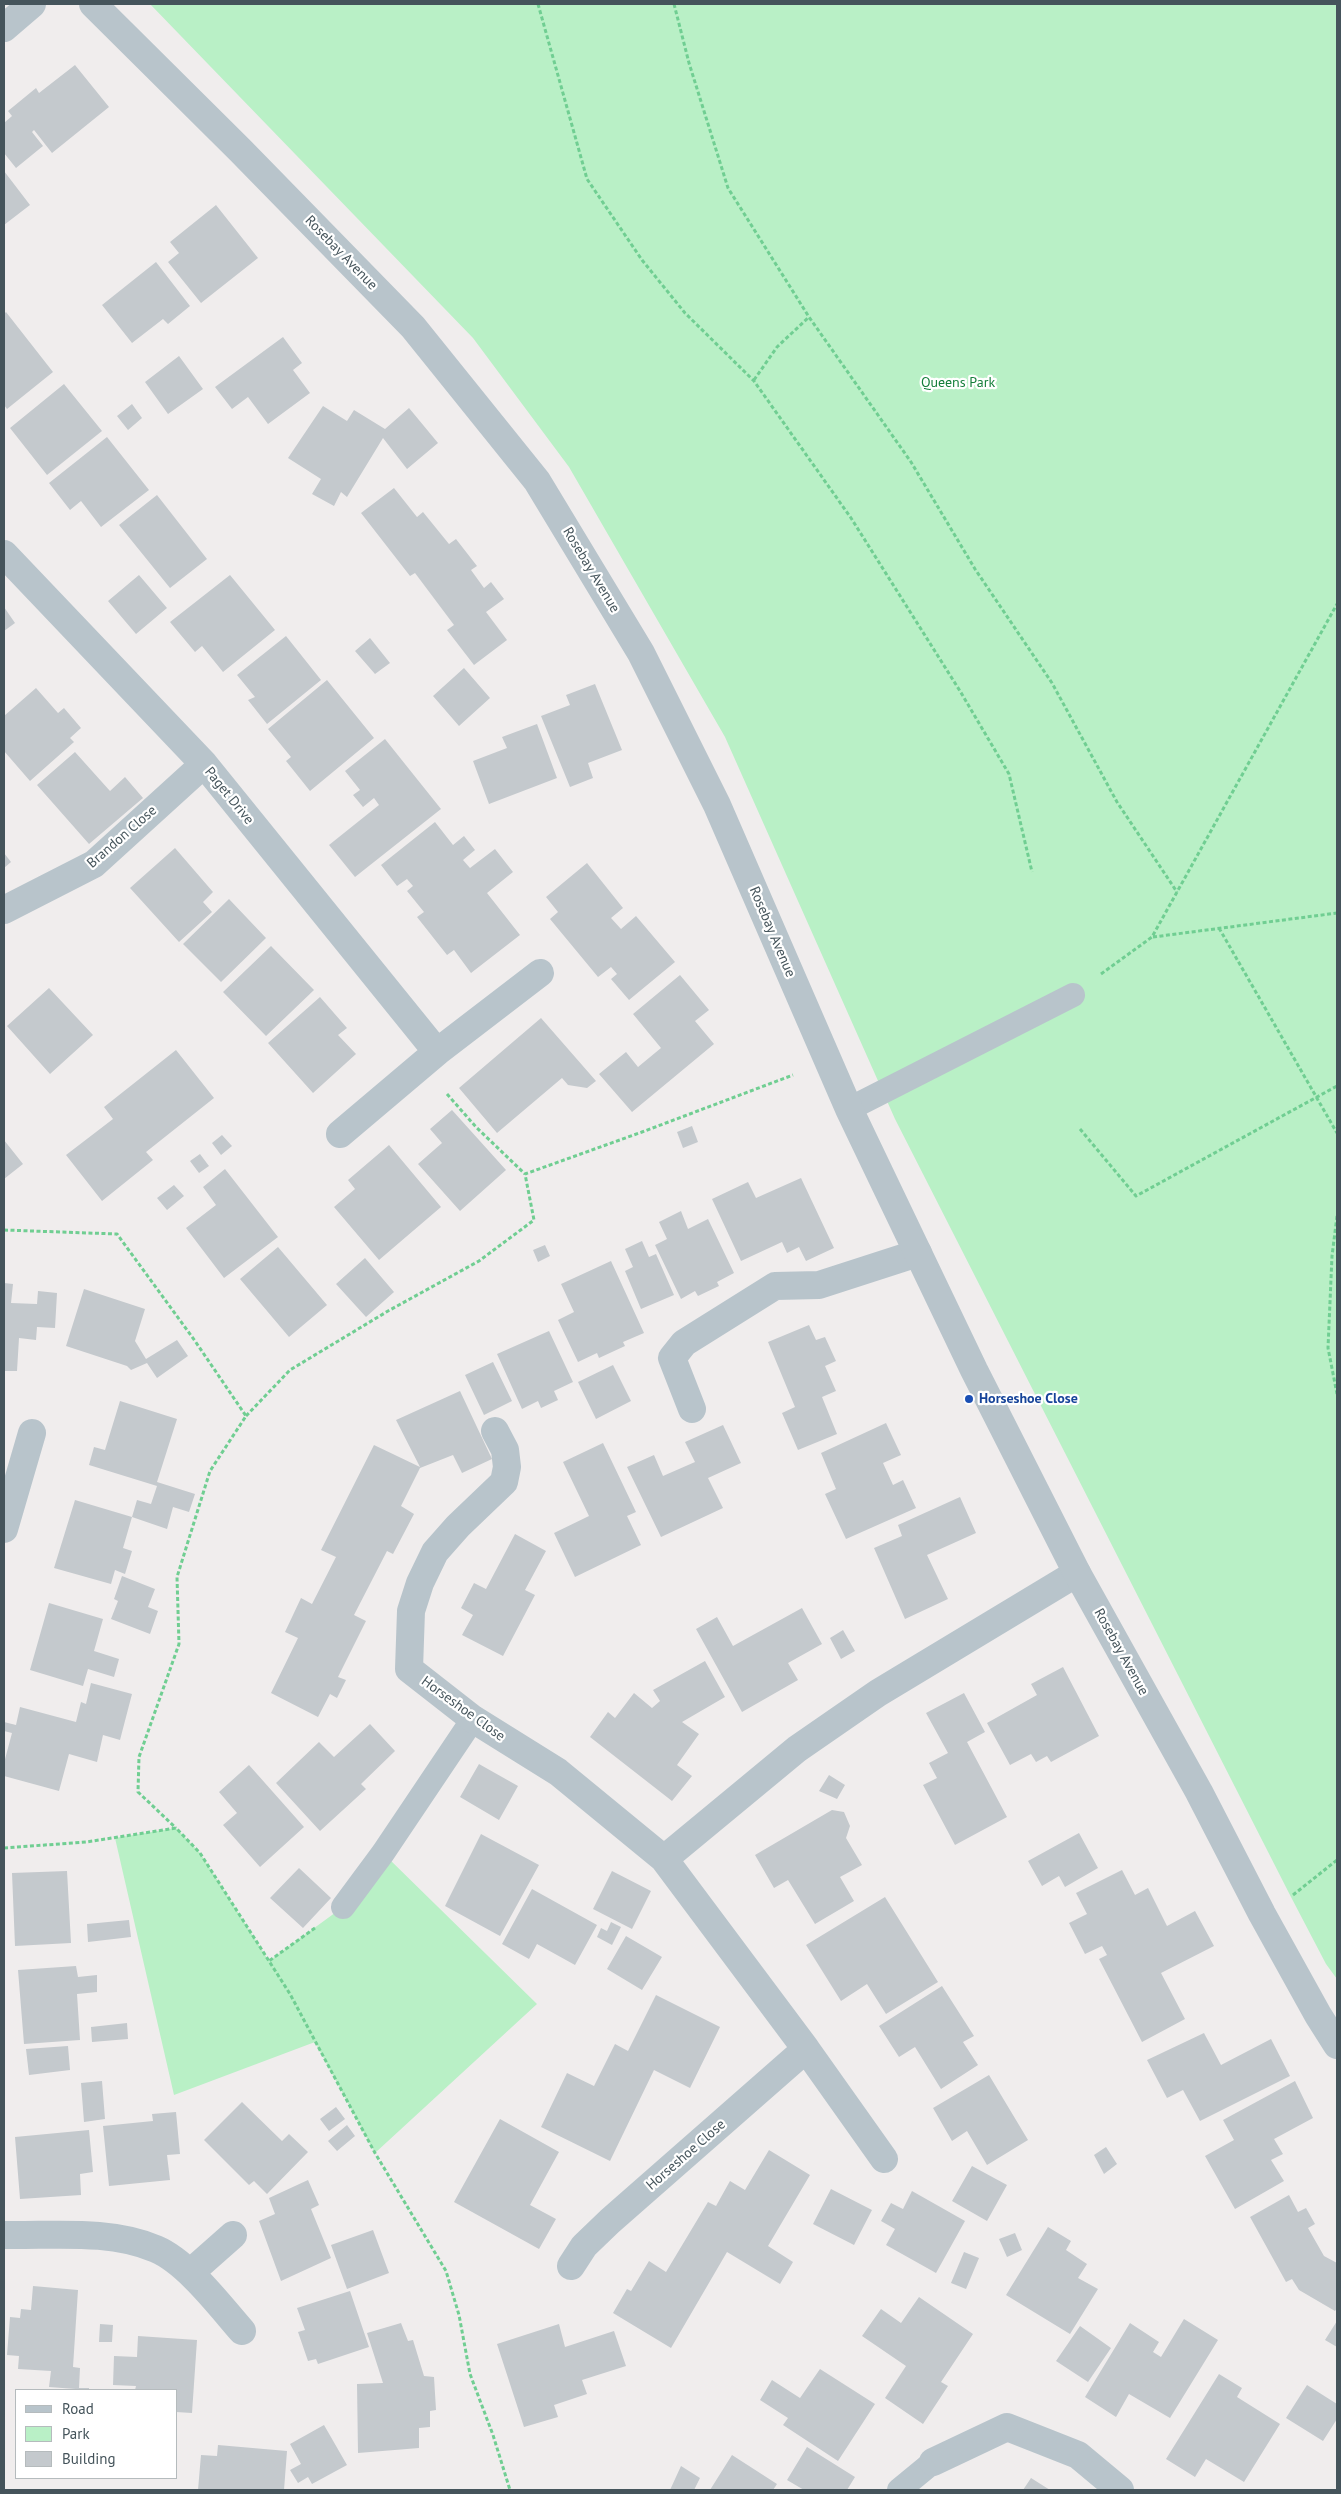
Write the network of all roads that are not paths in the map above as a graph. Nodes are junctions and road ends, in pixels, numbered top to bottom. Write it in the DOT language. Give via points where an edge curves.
graph roads {
  1 [pos="32,4"];
  2 [pos="93,4"];
  3 [pos="4,28"];
  4 [pos="4,554"];
  5 [pos="204,764"];
  6 [pos="4,910"];
  7 [pos="540,973"];
  8 [pos="1073,995"];
  9 [pos="437,1052"];
  10 [pos="849,1110"];
  11 [pos="340,1134"];
  12 [pos="918,1253"];
  13 [pos="692,1409"];
  14 [pos="495,1431"];
  15 [pos="32,1433"];
  16 [pos="4,1529"];
  17 [pos="1077,1573"];
  18 [pos="473,1719"];
  19 [pos="664,1859"];
  20 [pos="344,1907"];
  21 [pos="1337,2045"];
  22 [pos="806,2049"];
  23 [pos="884,2159"];
  24 [pos="233,2234"];
  25 [pos="4,2236"];
  26 [pos="571,2266"];
  27 [pos="190,2273"];
  28 [pos="242,2331"];
  29 [pos="933,2462"];
  30 [pos="899,2490"];
  31 [pos="1120,2490"];
  1 -- 3 [label="street"];
  2 -- 10 [label="street, Rosebay Avenue" via="413,327 536,480 641,653 717,805"];
  4 -- 5 [label="street, Paget Drive"];
  5 -- 6 [label="street, Brandon Close" via="94,864"];
  5 -- 9 [label="street, Paget Drive"];
  7 -- 9 [label="street"];
  8 -- 10 [label="lane"];
  9 -- 11 [label="street"];
  10 -- 12 [label="street, Rosebay Avenue"];
  12 -- 13 [label="street" via="819,1285 775,1286 684,1343 672,1358"];
  12 -- 17 [label="street, Rosebay Avenue"];
  14 -- 18 [label="street, Horseshoe Close" via="505,1450 507,1467 504,1482 435,1552 411,1611 409,1669"];
  15 -- 16 [label="street"];
  17 -- 19 [label="street" via="878,1693 797,1749"];
  17 -- 21 [label="street, Rosebay Avenue"];
  18 -- 19 [label="street, Horseshoe Close" via="558,1772"];
  18 -- 20 [label="lane"];
  19 -- 22 [label="street, Horseshoe Close"];
  22 -- 23 [label="street, Horseshoe Close"];
  22 -- 26 [label="street, Horseshoe Close" via="610,2221 584,2246"];
  24 -- 27 [label="street"];
  25 -- 27 [label="street" via="112,2237 157,2249"];
  27 -- 28 [label="street"];
  29 -- 30 [label="lane"];
  29 -- 31 [label="street" via="1007,2427 1078,2455"];
}
